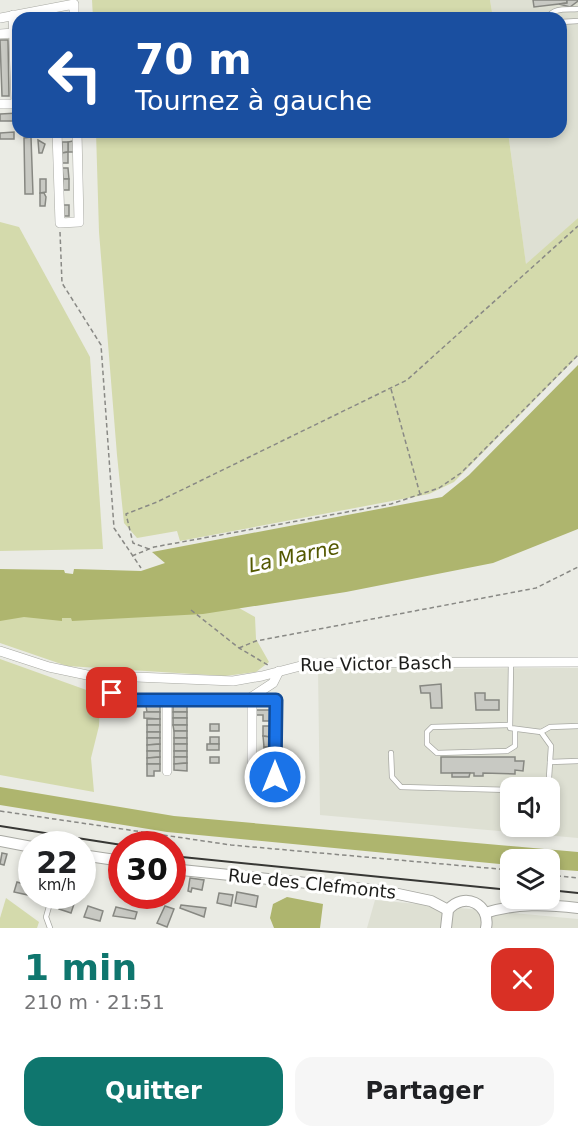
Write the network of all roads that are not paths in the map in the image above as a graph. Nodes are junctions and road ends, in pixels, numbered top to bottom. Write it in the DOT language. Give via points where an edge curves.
graph roads {
  1 [pos="578,9"];
  2 [pos="55,12"];
  3 [pos="74,12"];
  4 [pos="554,12"];
  5 [pos="57,138"];
  6 [pos="77,138"];
  7 [pos="0,651"];
  8 [pos="511,662"];
  9 [pos="578,662"];
  10 [pos="279,671"];
  11 [pos="111,676"];
  12 [pos="167,700"];
  13 [pos="250,700"];
  14 [pos="509,725"];
  15 [pos="578,726"];
  16 [pos="514,730"];
  17 [pos="541,732"];
  18 [pos="391,753"];
  19 [pos="578,761"];
  20 [pos="550,762"];
  21 [pos="166,771"];
  22 [pos="549,777"];
  23 [pos="500,790"];
  24 [pos="0,841"];
  25 [pos="18,844"];
  26 [pos="186,870"];
  27 [pos="578,908"];
  28 [pos="48,909"];
  29 [pos="448,910"];
  30 [pos="485,913"];
  31 [pos="50,928"];
  32 [pos="446,928"];
  33 [pos="486,928"];
  1 -- 4 [label="lane"];
  2 -- 3 [label="street" via="74,4"];
  5 -- 6 [label="street" via="60,223 79,222"];
  7 -- 11 [label="street, Rue Victor Basch" via="64,671"];
  8 -- 9 [label="street, Rue Victor Basch"];
  8 -- 10 [label="street, Rue Victor Basch" via="312,663"];
  8 -- 14 [label="lane"];
  10 -- 11 [label="street, Rue Victor Basch" via="233,681"];
  10 -- 13 [label="street" via="273,683"];
  11 -- 12 [label="street" via="116,698"];
  12 -- 13 [label="street"];
  12 -- 21 [label="street"];
  13 -- 13 [label="street" via="252,778 275,777 276,700"];
  14 -- 16 [label="lane"];
  14 -- 16 [label="lane" via="432,727 427,732 427,744 437,753 507,751 515,746"];
  15 -- 17 [label="lane" via="550,727"];
  16 -- 17 [label="lane"];
  17 -- 20 [label="lane" via="551,746"];
  18 -- 23 [label="lane" via="392,777 401,788"];
  19 -- 20 [label="lane"];
  20 -- 22 [label="lane"];
  24 -- 25 [label="street"];
  26 -- 29 [label="street, Rue des Clefmonts" via="384,891 431,901"];
  27 -- 30 [label="street" via="528,904"];
  28 -- 31 [label="lane"];
  29 -- 30 [label="street" via="457,902 468,900"];
  29 -- 32 [label="street"];
  30 -- 33 [label="street"];
}
